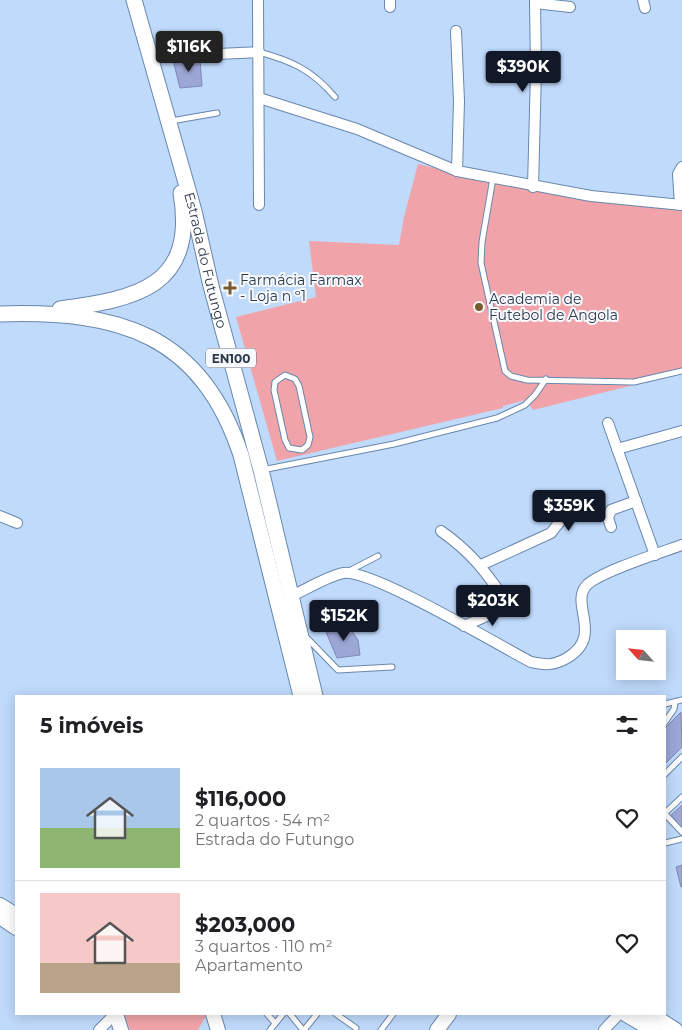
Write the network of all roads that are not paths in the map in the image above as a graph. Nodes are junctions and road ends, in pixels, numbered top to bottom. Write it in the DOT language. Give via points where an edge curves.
graph roads {
  1 [pos="134,0"];
  2 [pos="141,0"];
  3 [pos="258,0"];
  4 [pos="535,2"];
  5 [pos="570,7"];
  6 [pos="456,31"];
  7 [pos="259,52"];
  8 [pos="152,57"];
  9 [pos="335,97"];
  10 [pos="259,98"];
  11 [pos="217,113"];
  12 [pos="168,121"];
  13 [pos="682,167"];
  14 [pos="457,171"];
  15 [pos="493,178"];
  16 [pos="533,186"];
  17 [pos="681,204"];
  18 [pos="260,205"];
  19 [pos="41,312"];
  20 [pos="0,314"];
  21 [pos="682,371"];
  22 [pos="546,379"];
  23 [pos="608,423"];
  24 [pos="682,432"];
  25 [pos="617,449"];
  26 [pos="297,451"];
  27 [pos="300,462"];
  28 [pos="261,470"];
  29 [pos="636,501"];
  30 [pos="559,512"];
  31 [pos="0,516"];
  32 [pos="17,523"];
  33 [pos="611,527"];
  34 [pos="441,531"];
  35 [pos="682,545"];
  36 [pos="655,555"];
  37 [pos="378,556"];
  38 [pos="482,565"];
  39 [pos="344,573"];
  40 [pos="291,596"];
  41 [pos="464,626"];
  42 [pos="300,633"];
  43 [pos="392,667"];
  44 [pos="301,695"];
  45 [pos="315,695"];
  46 [pos="682,700"];
  47 [pos="675,702"];
  48 [pos="666,704"];
  49 [pos="666,721"];
  50 [pos="682,757"];
  51 [pos="666,773"];
  52 [pos="682,797"];
  53 [pos="666,812"];
  54 [pos="666,814"];
  55 [pos="682,832"];
  56 [pos="682,839"];
  57 [pos="666,843"];
  58 [pos="0,905"];
  59 [pos="15,914"];
  60 [pos="0,917"];
  61 [pos="15,927"];
  62 [pos="114,1015"];
  63 [pos="115,1015"];
  64 [pos="268,1015"];
  65 [pos="282,1015"];
  66 [pos="291,1015"];
  67 [pos="316,1015"];
  68 [pos="337,1015"];
  69 [pos="392,1015"];
  70 [pos="448,1015"];
  71 [pos="619,1015"];
  72 [pos="628,1015"];
  73 [pos="652,1015"];
  74 [pos="274,1023"];
  75 [pos="356,1028"];
  76 [pos="99,1030"];
  77 [pos="122,1030"];
  78 [pos="270,1030"];
  79 [pos="303,1030"];
  80 [pos="381,1030"];
  81 [pos="437,1030"];
  82 [pos="604,1030"];
  83 [pos="653,1030"];
  84 [pos="675,1030"];
  1 -- 8 [label="main road, Estrada do Futungo / EN100"];
  2 -- 8 [label="main road"];
  3 -- 7 [label="street"];
  4 -- 5 [label="street"];
  4 -- 16 [label="street"];
  6 -- 14 [label="street"];
  7 -- 8 [label="street"];
  7 -- 9 [label="lane" via="298,64 322,81"];
  7 -- 10 [label="street"];
  8 -- 12 [label="main road, Estrada do Futungo / EN100"];
  10 -- 14 [label="street" via="357,128"];
  10 -- 18 [label="street"];
  11 -- 12 [label="lane"];
  12 -- 19 [label="main road" via="184,220 181,245 173,263 157,281 126,298"];
  12 -- 28 [label="main road, Estrada do Futungo / EN100"];
  13 -- 17 [label="street" via="678,174"];
  14 -- 15 [label="street"];
  15 -- 16 [label="street"];
  15 -- 22 [label="lane" via="481,262 502,361 511,376 527,380"];
  16 -- 17 [label="street" via="598,197"];
  19 -- 20 [label="main road, EN100"];
  19 -- 44 [label="main road, EN100" via="102,321 148,335 186,360 210,389 232,428 241,455"];
  21 -- 22 [label="lane" via="634,382"];
  22 -- 27 [label="lane" via="524,405 497,418 394,444"];
  23 -- 25 [label="street"];
  24 -- 25 [label="street"];
  25 -- 29 [label="street"];
  26 -- 26 [label="lane" via="287,445 274,390 276,382 284,375 292,376 298,382 310,437 308,445"];
  26 -- 27 [label="lane"];
  27 -- 28 [label="lane"];
  28 -- 40 [label="main road, Estrada do Futungo / EN100"];
  29 -- 33 [label="street" via="611,510 608,518"];
  29 -- 36 [label="street"];
  30 -- 38 [label="street" via="561,520 551,534"];
  31 -- 32 [label="street"];
  34 -- 38 [label="street"];
  35 -- 36 [label="street"];
  36 -- 41 [label="street" via="588,584 582,597 585,617 583,644 577,652 557,664 549,666 531,662"];
  37 -- 39 [label="lane"];
  38 -- 41 [label="street" via="506,606"];
  39 -- 40 [label="street"];
  39 -- 41 [label="street" via="366,577"];
  40 -- 42 [label="main road, Estrada do Futungo / EN100"];
  42 -- 43 [label="lane" via="310,639 338,670"];
  42 -- 45 [label="main road, Estrada do Futungo / EN100"];
  46 -- 47 [label="lane"];
  47 -- 48 [label="lane"];
  47 -- 49 [label="lane"];
  50 -- 51 [label="lane"];
  52 -- 53 [label="lane"];
  54 -- 55 [label="lane"];
  56 -- 57 [label="lane"];
  58 -- 59 [label="main road"];
  60 -- 61 [label="main road"];
  62 -- 76 [label="street"];
  63 -- 77 [label="main road"];
  64 -- 74 [label="lane"];
  65 -- 74 [label="lane"];
  66 -- 79 [label="lane"];
  67 -- 79 [label="lane"];
  68 -- 75 [label="lane"];
  69 -- 80 [label="lane"];
  70 -- 81 [label="main road"];
  71 -- 82 [label="street"];
  72 -- 83 [label="main road"];
  73 -- 84 [label="main road"];
  74 -- 78 [label="lane"];
}
